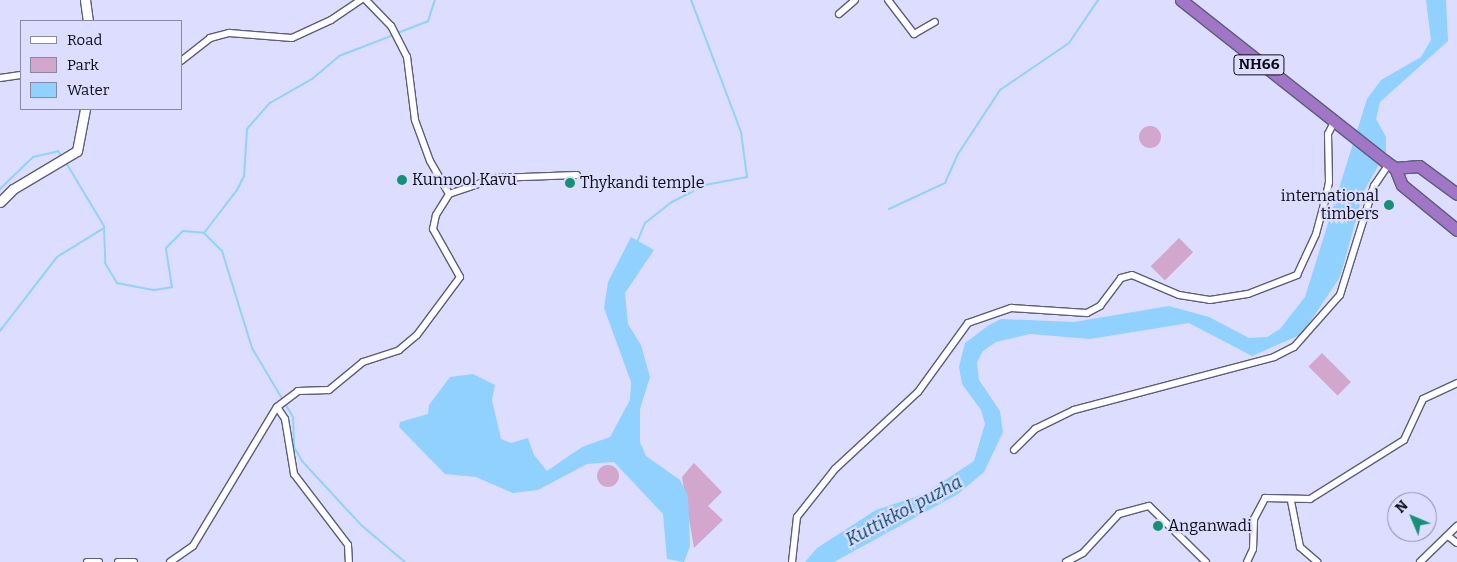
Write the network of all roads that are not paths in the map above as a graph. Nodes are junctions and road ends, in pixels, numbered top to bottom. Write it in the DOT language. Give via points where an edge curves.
graph roads {
  1 [pos="85,0"];
  2 [pos="361,0"];
  3 [pos="366,0"];
  4 [pos="855,0"];
  5 [pos="888,0"];
  6 [pos="1181,0"];
  7 [pos="839,14"];
  8 [pos="88,20"];
  9 [pos="935,22"];
  10 [pos="182,60"];
  11 [pos="20,75"];
  12 [pos="0,78"];
  13 [pos="85,110"];
  14 [pos="1336,126"];
  15 [pos="1390,164"];
  16 [pos="577,175"];
  17 [pos="449,194"];
  18 [pos="1457,194"];
  19 [pos="0,202"];
  20 [pos="1457,230"];
  21 [pos="1457,383"];
  22 [pos="279,406"];
  23 [pos="1014,450"];
  24 [pos="1291,501"];
  25 [pos="1457,526"];
  26 [pos="1448,536"];
  27 [pos="1457,543"];
  28 [pos="87,562"];
  29 [pos="99,562"];
  30 [pos="118,562"];
  31 [pos="134,562"];
  32 [pos="170,562"];
  33 [pos="349,562"];
  34 [pos="792,562"];
  35 [pos="1066,562"];
  36 [pos="1206,562"];
  37 [pos="1247,562"];
  38 [pos="1317,562"];
  39 [pos="1420,562"];
  1 -- 8 [label="main road"];
  2 -- 10 [label="street" via="331,20 292,38 229,33 210,38"];
  3 -- 17 [label="street" via="391,26 407,56 415,120 430,161"];
  4 -- 7 [label="street"];
  5 -- 9 [label="street" via="914,34"];
  6 -- 14 [label="highway, NH66"];
  11 -- 12 [label="street"];
  13 -- 19 [label="main road" via="77,151 13,189"];
  14 -- 15 [label="highway, NH66"];
  14 -- 34 [label="street" via="1328,134 1329,182 1325,201 1316,234 1297,275 1248,294 1210,300 1178,295 1132,275 1121,278 1100,306 1087,313 1011,308 968,323 918,392 841,463 797,517"];
  15 -- 18 [label="highway" via="1419,166"];
  15 -- 20 [label="highway, NH66" via="1402,185"];
  15 -- 23 [label="street" via="1374,186 1340,295 1294,347 1274,357 1074,410 1035,429"];
  16 -- 17 [label="street" via="496,178"];
  17 -- 22 [label="street" via="436,215 433,230 460,277 448,297 399,350 363,362 329,390 298,391"];
  21 -- 24 [label="street" via="1422,399 1404,440 1310,498"];
  22 -- 32 [label="street" via="193,546"];
  22 -- 33 [label="street" via="285,419 294,474 348,544"];
  24 -- 37 [label="street" via="1265,498 1258,505"];
  24 -- 38 [label="street" via="1300,547"];
  25 -- 26 [label="street"];
  26 -- 27 [label="street"];
  26 -- 39 [label="street"];
  28 -- 29 [label="street"];
  30 -- 31 [label="street"];
  35 -- 36 [label="street" via="1083,553 1119,514 1149,506"];
}
